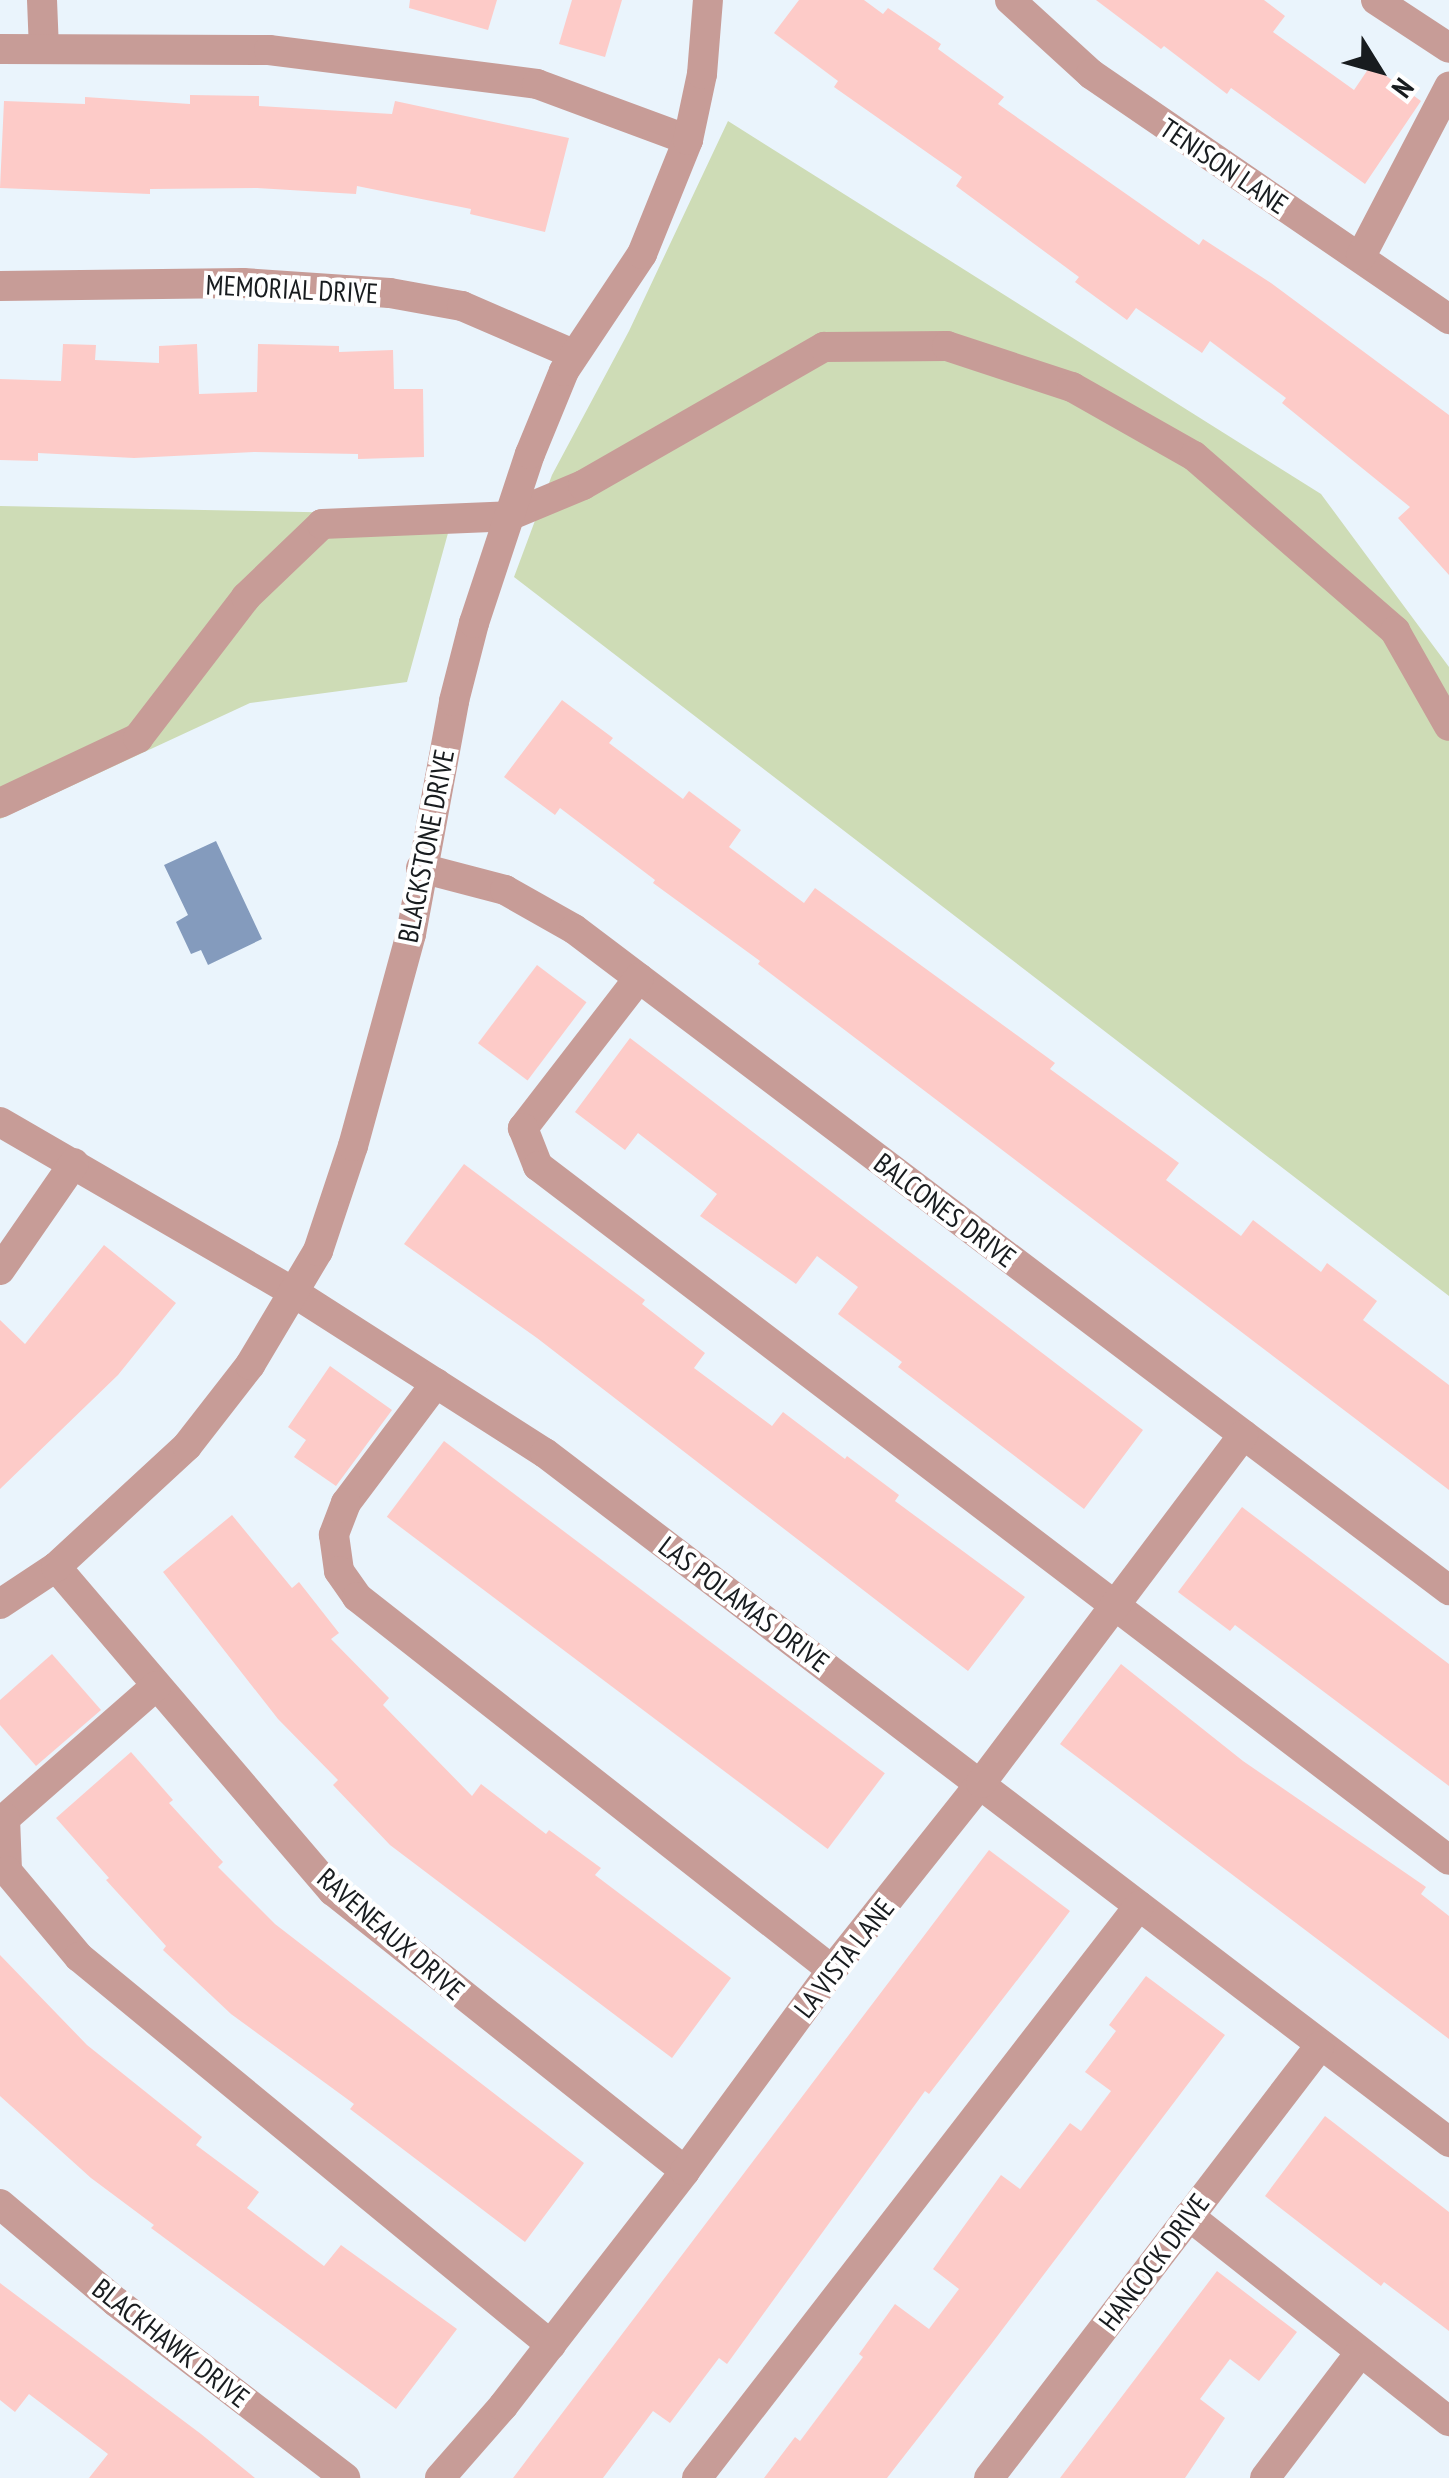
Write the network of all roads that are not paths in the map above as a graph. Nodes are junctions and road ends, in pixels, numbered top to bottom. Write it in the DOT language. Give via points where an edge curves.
graph roads {
  1 [pos="42,0"];
  2 [pos="708,0"];
  3 [pos="1010,0"];
  4 [pos="1376,0"];
  5 [pos="0,48"];
  6 [pos="1449,48"];
  7 [pos="44,49"];
  8 [pos="1449,86"];
  9 [pos="688,140"];
  10 [pos="1361,256"];
  11 [pos="0,286"];
  12 [pos="1449,319"];
  13 [pos="573,354"];
  14 [pos="510,516"];
  15 [pos="1449,726"];
  16 [pos="0,803"];
  17 [pos="422,868"];
  18 [pos="639,978"];
  19 [pos="0,1122"];
  20 [pos="74,1164"];
  21 [pos="0,1270"];
  22 [pos="293,1292"];
  23 [pos="436,1383"];
  24 [pos="1243,1434"];
  25 [pos="56,1567"];
  26 [pos="1449,1590"];
  27 [pos="0,1604"];
  28 [pos="1114,1607"];
  29 [pos="156,1686"];
  30 [pos="981,1783"];
  31 [pos="1449,1860"];
  32 [pos="1139,1906"];
  33 [pos="832,1970"];
  34 [pos="1318,2047"];
  35 [pos="1449,2142"];
  36 [pos="686,2171"];
  37 [pos="0,2204"];
  38 [pos="1189,2216"];
  39 [pos="550,2344"];
  40 [pos="1359,2354"];
  41 [pos="1449,2421"];
  42 [pos="345,2478"];
  43 [pos="440,2478"];
  44 [pos="697,2478"];
  45 [pos="990,2478"];
  46 [pos="1264,2478"];
  1 -- 7 [label="street"];
  2 -- 9 [label="street, BLACKSTONE DRIVE"];
  3 -- 10 [label="street, TENISON LANE" via="1091,74"];
  4 -- 6 [label="street"];
  5 -- 7 [label="street"];
  7 -- 9 [label="street" via="269,50 537,84"];
  8 -- 10 [label="street"];
  9 -- 13 [label="street, BLACKSTONE DRIVE" via="642,254"];
  10 -- 12 [label="street, TENISON LANE"];
  11 -- 13 [label="street, MEMORIAL DRIVE" via="243,283 390,293 462,306"];
  13 -- 14 [label="street, BLACKSTONE DRIVE"];
  14 -- 15 [label="street" via="583,486 824,347 948,346 1072,388 1194,456 1395,630"];
  14 -- 16 [label="street" via="322,524 246,597 138,738"];
  14 -- 17 [label="street, BLACKSTONE DRIVE" via="454,702"];
  17 -- 18 [label="street, BALCONES DRIVE" via="505,890 574,929"];
  17 -- 22 [label="street, BLACKSTONE DRIVE" via="411,934 353,1146 318,1251"];
  18 -- 24 [label="street, BALCONES DRIVE"];
  18 -- 28 [label="street" via="523,1128 538,1166"];
  19 -- 20 [label="street, LAS POLAMAS DRIVE"];
  20 -- 21 [label="street"];
  20 -- 22 [label="street, LAS POLAMAS DRIVE"];
  22 -- 23 [label="street, LAS POLAMAS DRIVE"];
  22 -- 25 [label="street, BLACKSTONE DRIVE" via="250,1365 187,1446"];
  23 -- 30 [label="street, LAS POLAMAS DRIVE" via="545,1453"];
  23 -- 33 [label="street" via="346,1503 334,1535 338,1572 357,1597"];
  24 -- 26 [label="street, BALCONES DRIVE"];
  24 -- 28 [label="street, LA VISTA LANE"];
  25 -- 27 [label="street, BLACKSTONE DRIVE"];
  25 -- 29 [label="street, RAVENEAUX DRIVE"];
  28 -- 30 [label="street, LA VISTA LANE"];
  28 -- 31 [label="street"];
  29 -- 36 [label="street, RAVENEAUX DRIVE" via="333,1891"];
  29 -- 39 [label="street" via="6,1818 7,1871 79,1957"];
  30 -- 32 [label="street, LAS POLAMAS DRIVE"];
  30 -- 33 [label="street, LA VISTA LANE"];
  32 -- 34 [label="street, LAS POLAMAS DRIVE"];
  32 -- 44 [label="street"];
  33 -- 36 [label="street, LA VISTA LANE"];
  34 -- 35 [label="street, LAS POLAMAS DRIVE"];
  34 -- 38 [label="street, HANCOCK DRIVE"];
  36 -- 39 [label="street, LA VISTA LANE"];
  37 -- 42 [label="street, BLACKHAWK DRIVE"];
  38 -- 40 [label="street"];
  38 -- 45 [label="street, HANCOCK DRIVE"];
  39 -- 43 [label="street, LA VISTA LANE"];
  40 -- 41 [label="street"];
  40 -- 46 [label="street"];
}
